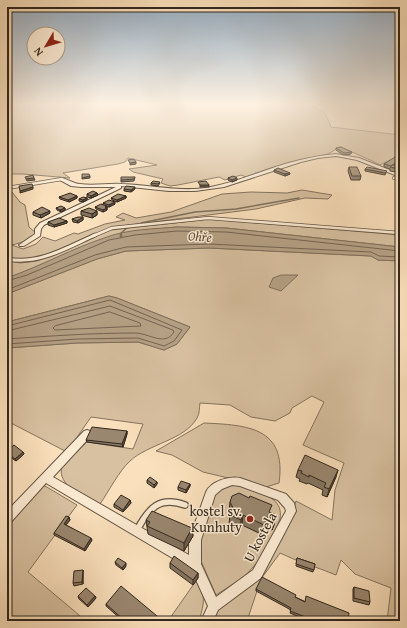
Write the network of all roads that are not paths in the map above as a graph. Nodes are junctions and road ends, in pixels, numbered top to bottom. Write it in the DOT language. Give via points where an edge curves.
graph roads {
  1 [pos="400,176"];
  2 [pos="394,178"];
  3 [pos="62,179"];
  4 [pos="122,185"];
  5 [pos="7,188"];
  6 [pos="400,233"];
  7 [pos="22,245"];
  8 [pos="7,259"];
  9 [pos="87,434"];
  10 [pos="46,478"];
  11 [pos="185,505"];
  12 [pos="7,518"];
  13 [pos="136,531"];
  14 [pos="195,565"];
  15 [pos="214,606"];
  16 [pos="207,621"];
  1 -- 2 [label="lane"];
  1 -- 4 [label="street" via="358,159 331,155 222,186 195,190"];
  3 -- 4 [label="street" via="80,186"];
  3 -- 5 [label="lane"];
  4 -- 7 [label="street" via="42,224 38,229 38,235"];
  6 -- 8 [label="lane" via="208,218 112,228 40,259"];
  9 -- 10 [label="street"];
  10 -- 12 [label="street"];
  10 -- 13 [label="street"];
  11 -- 13 [label="lane" via="173,501 157,506 143,518"];
  13 -- 14 [label="street"];
  14 -- 15 [label="street, U kostela"];
  14 -- 15 [label="street, U kostela" via="195,540 211,492 218,486 232,481 240,482 282,497 290,506 291,511 257,574"];
  15 -- 16 [label="street, U kostela"];
}
